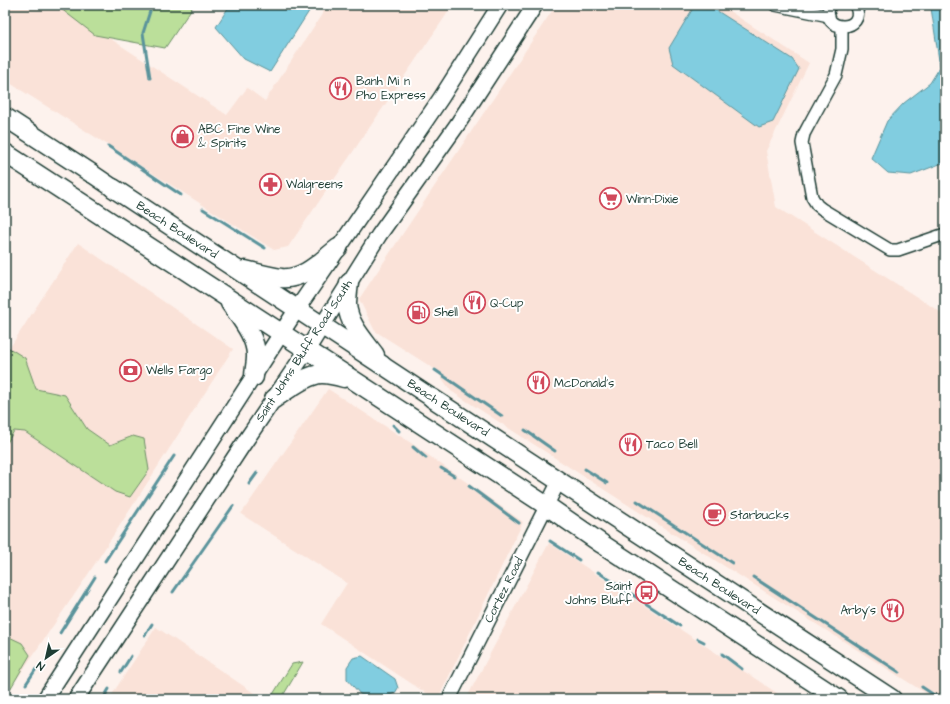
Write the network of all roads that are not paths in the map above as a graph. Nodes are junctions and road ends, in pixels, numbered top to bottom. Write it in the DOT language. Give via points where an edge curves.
graph roads {
  1 [pos="500,5"];
  2 [pos="534,5"];
  3 [pos="775,5"];
  4 [pos="855,5"];
  5 [pos="830,10"];
  6 [pos="842,27"];
  7 [pos="5,117"];
  8 [pos="5,153"];
  9 [pos="91,173"];
  10 [pos="113,188"];
  11 [pos="945,234"];
  12 [pos="338,248"];
  13 [pos="235,268"];
  14 [pos="349,283"];
  15 [pos="226,298"];
  16 [pos="296,309"];
  17 [pos="322,326"];
  18 [pos="281,333"];
  19 [pos="307,350"];
  20 [pos="382,365"];
  21 [pos="254,377"];
  22 [pos="351,379"];
  23 [pos="432,398"];
  24 [pos="274,399"];
  25 [pos="559,481"];
  26 [pos="547,506"];
  27 [pos="45,699"];
  28 [pos="76,699"];
  29 [pos="450,699"];
  30 [pos="839,699"];
  31 [pos="892,699"];
  1 -- 12 [label="main road" via="441,98"];
  2 -- 14 [label="main road, Saint Johns Bluff Road South" via="457,125"];
  3 -- 5 [label="street"];
  4 -- 6 [label="street" via="858,13 854,22"];
  5 -- 6 [label="street" via="830,20"];
  6 -- 11 [label="street" via="842,49 836,75 804,134 802,143 812,196 822,209 890,250 898,250"];
  7 -- 9 [label="highway, Beach Boulevard"];
  8 -- 15 [label="highway"];
  9 -- 10 [label="main road, Beach Boulevard"];
  10 -- 13 [label="highway, Beach Boulevard"];
  12 -- 13 [label="highway" via="309,271 295,277 282,278"];
  12 -- 16 [label="main road"];
  13 -- 16 [label="highway, Beach Boulevard"];
  14 -- 17 [label="main road, Saint Johns Bluff Road South"];
  14 -- 20 [label="highway" via="347,306 350,316 356,330"];
  15 -- 18 [label="highway"];
  15 -- 21 [label="highway" via="250,333 255,347"];
  16 -- 17 [label="highway, Beach Boulevard"];
  16 -- 18 [label="main road"];
  17 -- 19 [label="main road, Saint Johns Bluff Road South"];
  17 -- 20 [label="highway, Beach Boulevard"];
  18 -- 19 [label="highway"];
  18 -- 21 [label="main road"];
  19 -- 22 [label="highway"];
  19 -- 24 [label="main road, Saint Johns Bluff Road South"];
  20 -- 23 [label="main road, Beach Boulevard"];
  21 -- 27 [label="main road"];
  22 -- 24 [label="highway" via="318,375 297,383"];
  22 -- 26 [label="highway"];
  23 -- 25 [label="highway, Beach Boulevard"];
  24 -- 28 [label="main road, Saint Johns Bluff Road South"];
  25 -- 26 [label="street, Cortez Road"];
  25 -- 31 [label="highway, Beach Boulevard"];
  26 -- 29 [label="street, Cortez Road"];
  26 -- 30 [label="highway"];
}
